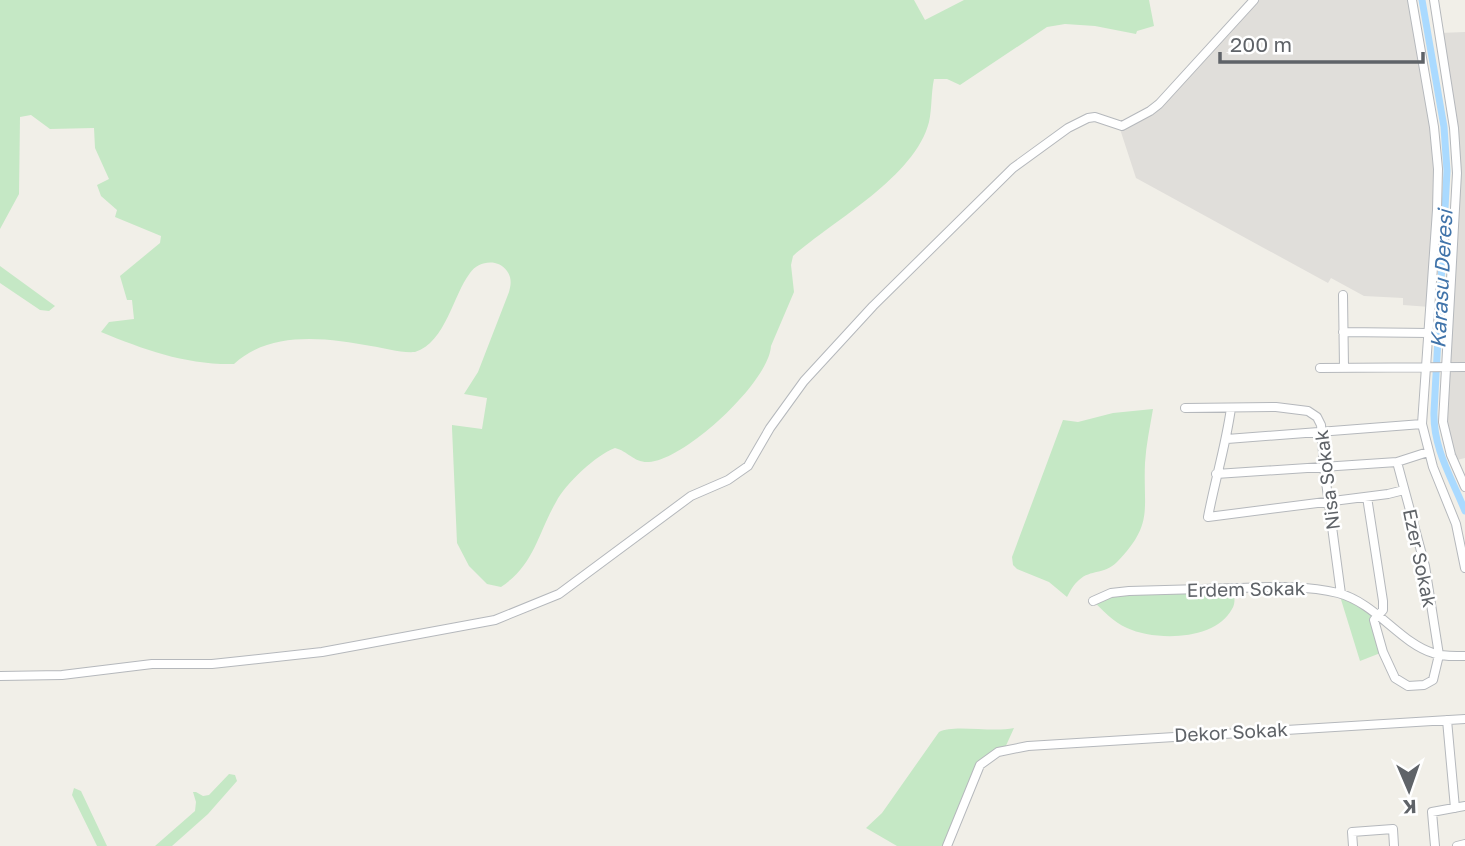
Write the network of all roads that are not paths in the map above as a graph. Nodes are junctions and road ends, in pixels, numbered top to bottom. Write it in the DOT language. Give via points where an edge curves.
graph roads {
  1 [pos="1254,0"];
  2 [pos="1412,0"];
  3 [pos="1434,0"];
  4 [pos="1343,295"];
  5 [pos="1343,332"];
  6 [pos="1429,332"];
  7 [pos="1465,367"];
  8 [pos="1320,368"];
  9 [pos="1344,368"];
  10 [pos="1427,368"];
  11 [pos="1447,368"];
  12 [pos="1185,408"];
  13 [pos="1231,408"];
  14 [pos="1422,424"];
  15 [pos="1322,432"];
  16 [pos="1227,439"];
  17 [pos="1428,452"];
  18 [pos="1397,462"];
  19 [pos="1324,467"];
  20 [pos="1216,474"];
  21 [pos="1465,487"];
  22 [pos="1404,490"];
  23 [pos="1367,497"];
  24 [pos="1329,502"];
  25 [pos="1465,568"];
  26 [pos="1341,594"];
  27 [pos="1093,601"];
  28 [pos="1379,615"];
  29 [pos="1439,655"];
  30 [pos="1465,656"];
  31 [pos="0,676"];
  32 [pos="1465,719"];
  33 [pos="1447,720"];
  34 [pos="1465,806"];
  35 [pos="1455,807"];
  36 [pos="1465,844"];
  37 [pos="947,846"];
  38 [pos="1353,846"];
  39 [pos="1394,846"];
  40 [pos="1435,846"];
  41 [pos="1457,846"];
  1 -- 31 [label="street" via="1150,111 1122,126 1095,117 1085,119 1013,168 804,381 748,466 691,496 559,594 495,620 321,652 212,664 152,664 62,676"];
  2 -- 6 [label="street" via="1438,169"];
  3 -- 11 [label="street" via="1457,173"];
  4 -- 5 [label="street"];
  5 -- 6 [label="street"];
  5 -- 9 [label="street"];
  6 -- 10 [label="street"];
  7 -- 11 [label="street"];
  8 -- 9 [label="street"];
  9 -- 10 [label="street"];
  10 -- 11 [label="street"];
  10 -- 14 [label="street"];
  11 -- 21 [label="street" via="1444,433"];
  12 -- 13 [label="street, Nisa Sokak"];
  13 -- 15 [label="street, Nisa Sokak" via="1308,411 1317,416"];
  13 -- 16 [label="street"];
  14 -- 15 [label="street"];
  14 -- 17 [label="street"];
  15 -- 16 [label="street"];
  15 -- 19 [label="street, Nisa Sokak"];
  16 -- 20 [label="street"];
  17 -- 18 [label="street"];
  17 -- 25 [label="street" via="1456,524"];
  18 -- 19 [label="street"];
  18 -- 22 [label="street, Ezer Sokak"];
  19 -- 20 [label="street"];
  19 -- 24 [label="street, Nisa Sokak"];
  20 -- 24 [label="street" via="1208,517"];
  22 -- 23 [label="street"];
  22 -- 29 [label="street, Ezer Sokak" via="1420,541"];
  23 -- 24 [label="street"];
  23 -- 28 [label="street" via="1383,601"];
  24 -- 26 [label="street, Nisa Sokak"];
  26 -- 27 [label="street, Erdem Sokak" via="1283,586 1123,592"];
  26 -- 28 [label="street, Erdem Sokak"];
  28 -- 29 [label="street, Erdem Sokak" via="1423,649"];
  28 -- 29 [label="street" via="1374,620 1389,669 1398,682 1429,683"];
  29 -- 30 [label="street, Erdem Sokak"];
  32 -- 33 [label="street, Dekor Sokak"];
  33 -- 35 [label="street"];
  33 -- 37 [label="street, Dekor Sokak" via="1144,737 998,752 980,765"];
  34 -- 35 [label="street"];
  35 -- 40 [label="street" via="1432,812"];
  36 -- 41 [label="street"];
  38 -- 39 [label="street" via="1352,832 1393,829"];
}
